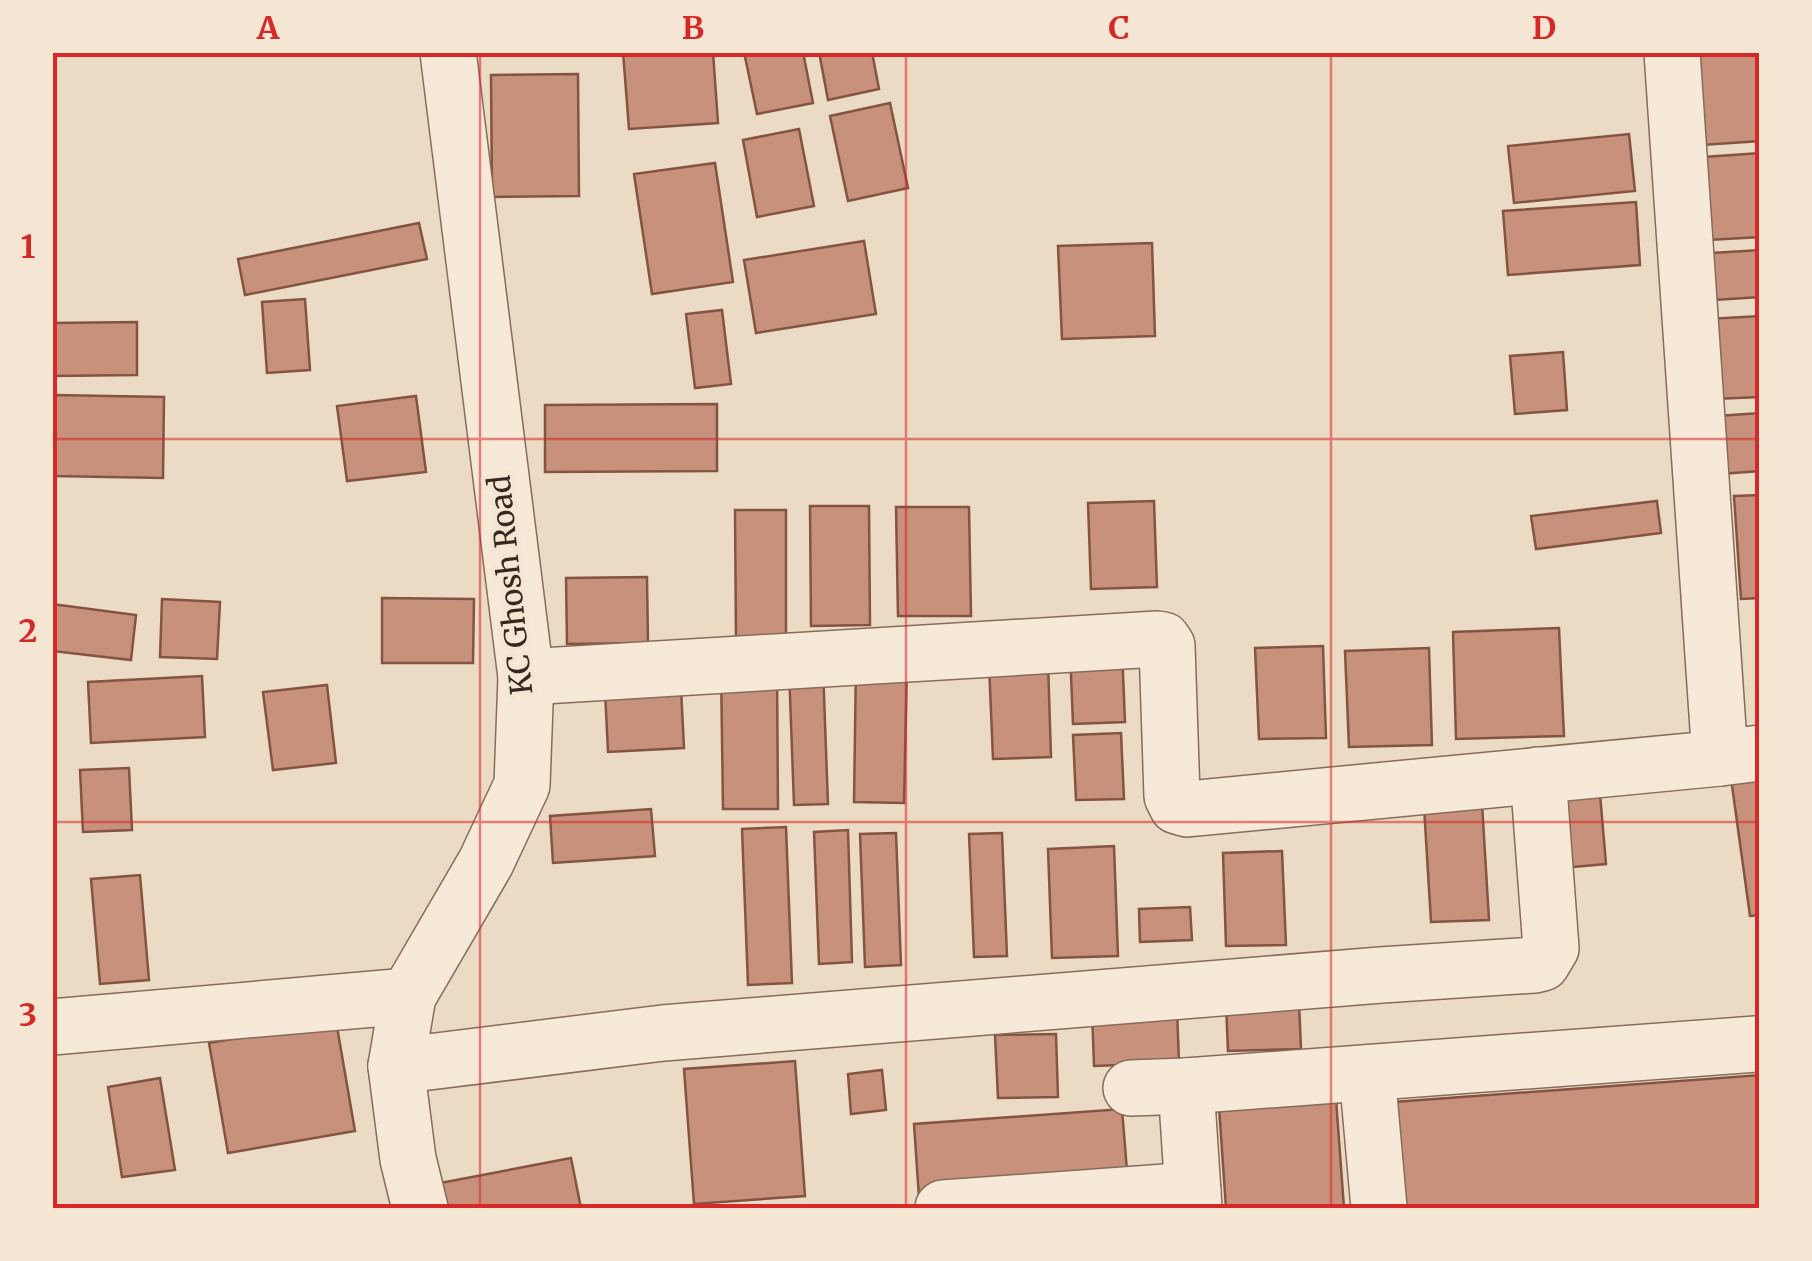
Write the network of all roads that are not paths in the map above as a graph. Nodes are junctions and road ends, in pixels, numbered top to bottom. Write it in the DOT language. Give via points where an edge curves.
graph roads {
  1 [pos="448,52"];
  2 [pos="1672,52"];
  3 [pos="526,677"];
  4 [pos="1740,756"];
  5 [pos="1538,774"];
  6 [pos="408,996"];
  7 [pos="52,1027"];
  8 [pos="1756,1044"];
  9 [pos="396,1066"];
  10 [pos="1367,1073"];
  11 [pos="1186,1086"];
  12 [pos="1131,1088"];
  13 [pos="1193,1199"];
  14 [pos="420,1208"];
  15 [pos="942,1208"];
  16 [pos="1379,1208"];
  1 -- 3 [label="street, KC Ghosh Road"];
  2 -- 4 [label="street"];
  3 -- 5 [label="street" via="1157,638 1166,646 1177,806"];
  3 -- 6 [label="street, KC Ghosh Road" via="522,785"];
  4 -- 5 [label="street"];
  5 -- 9 [label="street" via="1551,948 1534,966 664,1033"];
  6 -- 7 [label="street"];
  6 -- 9 [label="street, KC Ghosh Road"];
  8 -- 10 [label="street"];
  9 -- 14 [label="street, KC Ghosh Road"];
  10 -- 11 [label="street"];
  10 -- 16 [label="street"];
  11 -- 12 [label="street"];
  11 -- 13 [label="street"];
  13 -- 15 [label="street"];
}
